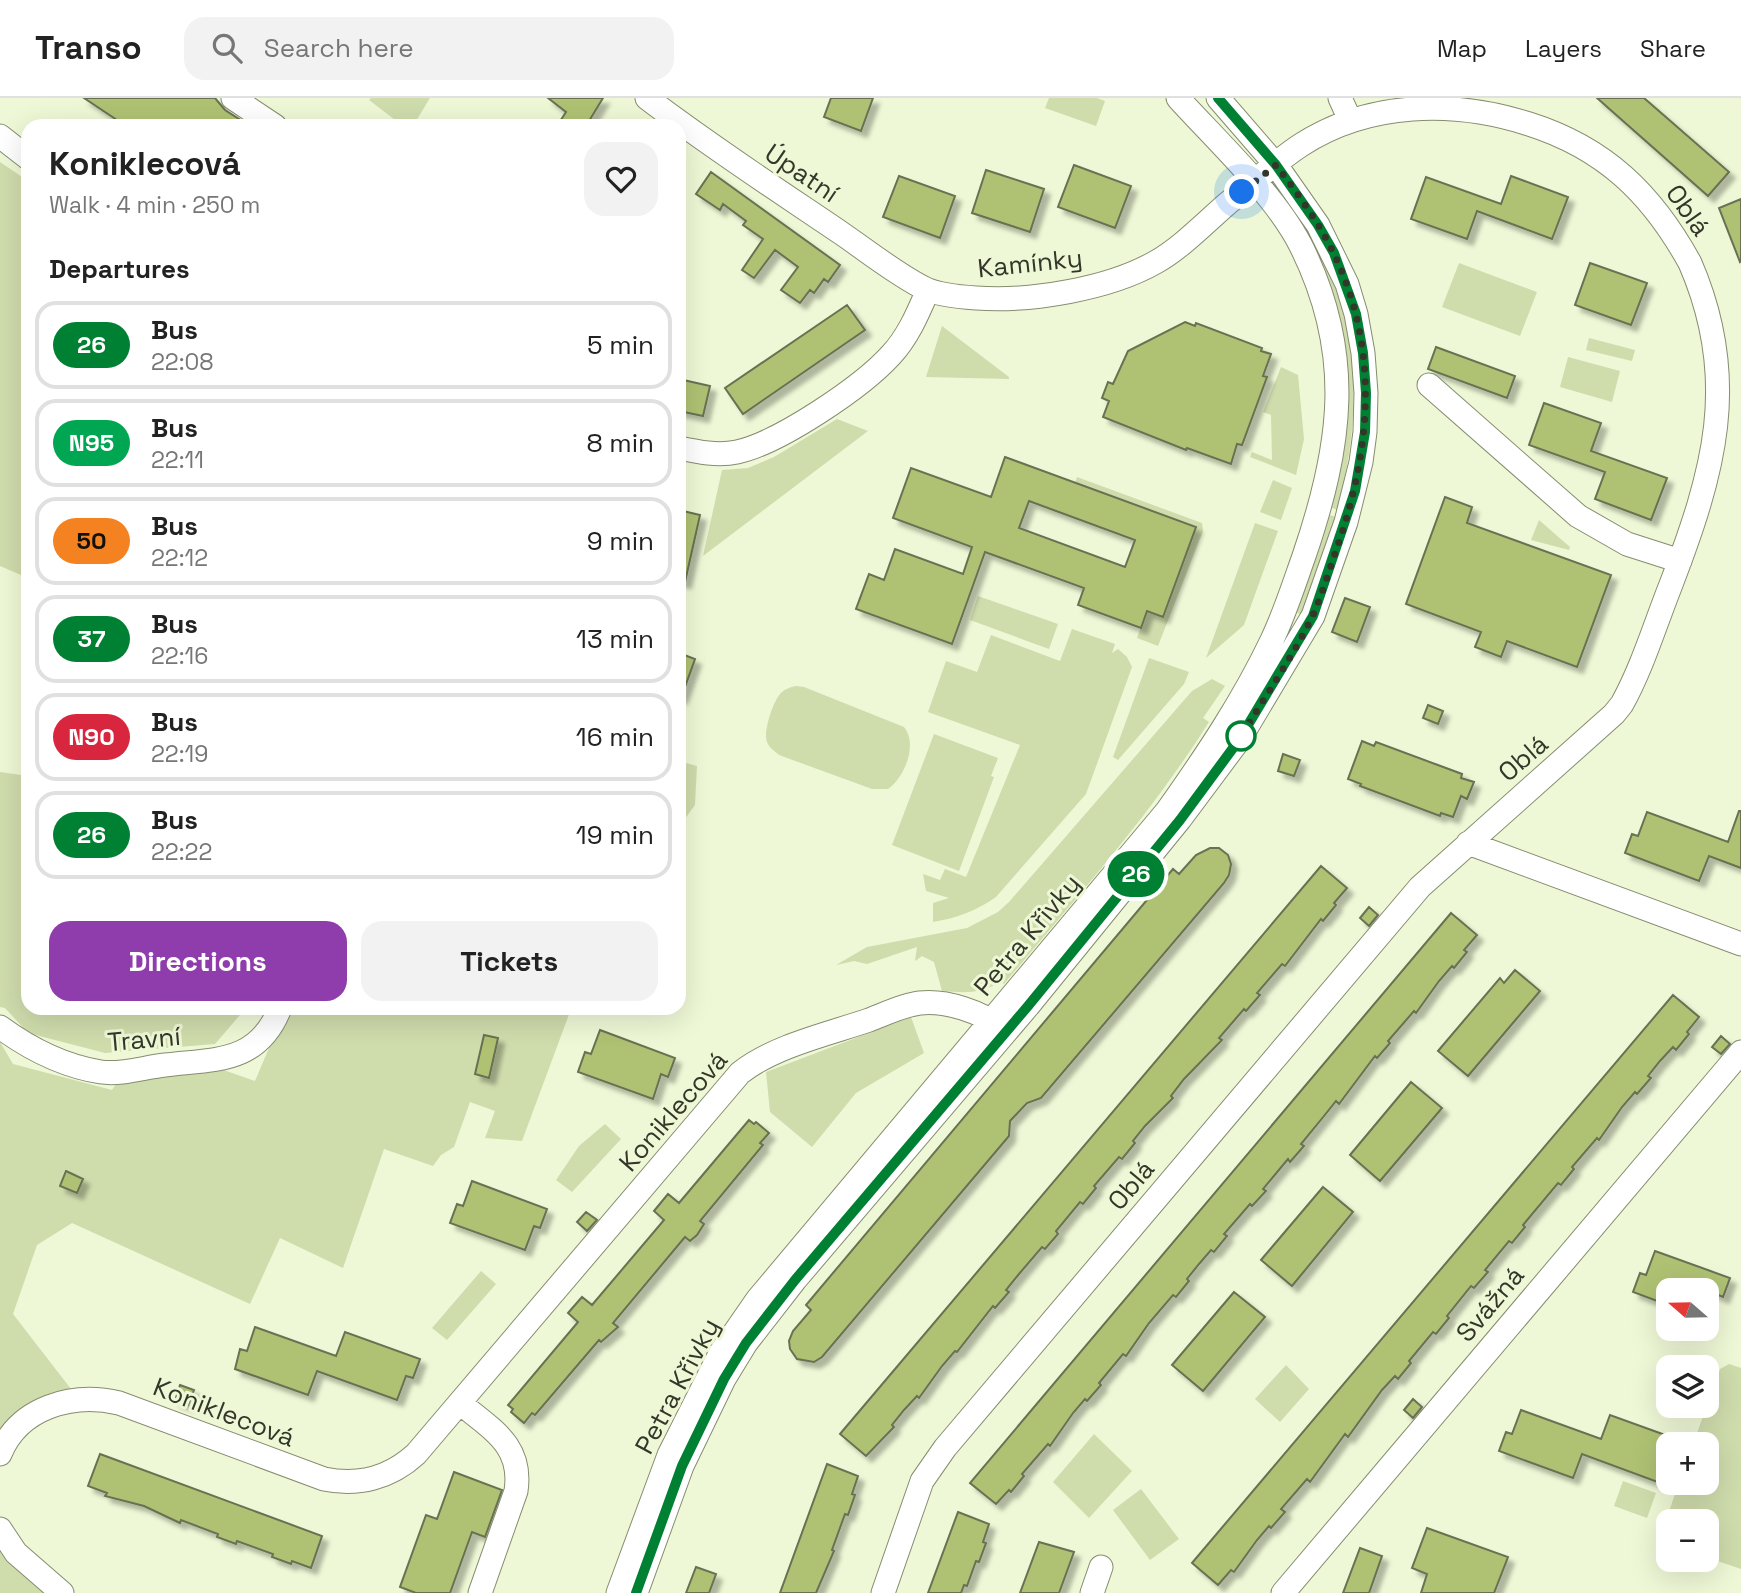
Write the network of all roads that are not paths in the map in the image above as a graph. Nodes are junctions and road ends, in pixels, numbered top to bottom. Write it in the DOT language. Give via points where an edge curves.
graph roads {
  1 [pos="233,98"];
  2 [pos="647,98"];
  3 [pos="1178,98"];
  4 [pos="1218,98"];
  5 [pos="1340,98"];
  6 [pos="264,119"];
  7 [pos="675,119"];
  8 [pos="1350,120"];
  9 [pos="686,127"];
  10 [pos="0,136"];
  11 [pos="21,152"];
  12 [pos="1276,165"];
  13 [pos="1255,182"];
  14 [pos="928,290"];
  15 [pos="1429,385"];
  16 [pos="686,449"];
  17 [pos="1680,561"];
  18 [pos="1468,843"];
  19 [pos="1741,944"];
  20 [pos="277,1015"];
  21 [pos="999,1026"];
  22 [pos="0,1027"];
  23 [pos="1741,1052"];
  24 [pos="460,1403"];
  25 [pos="0,1454"];
  26 [pos="0,1529"];
  27 [pos="1101,1567"];
  28 [pos="62,1593"];
  29 [pos="480,1593"];
  30 [pos="618,1593"];
  31 [pos="636,1593"];
  32 [pos="883,1593"];
  33 [pos="1091,1593"];
  34 [pos="1283,1593"];
  1 -- 6 [label="street"];
  2 -- 7 [label="street, Úpatní"];
  3 -- 13 [label="street, Petra Křivky"];
  4 -- 12 [label="street, Petra Křivky"];
  5 -- 8 [label="street"];
  8 -- 12 [label="street, Oblá" via="1301,145"];
  8 -- 17 [label="street, Oblá" via="1424,108 1503,116 1583,147 1630,181 1656,208 1689,260 1710,307 1725,384 1718,450"];
  9 -- 14 [label="street, Úpatní"];
  10 -- 11 [label="street"];
  12 -- 13 [label="street, Kamínky"];
  12 -- 21 [label="street, Petra Křivky" via="1334,253 1356,314 1363,353 1365,432 1346,522 1313,616 1239,740 1180,820"];
  13 -- 14 [label="street, Kamínky" via="1158,261 1117,279 1078,290 1016,298 975,298"];
  13 -- 21 [label="street, Petra Křivky" via="1299,243 1328,319 1337,378 1337,430 1320,506 1272,639 1225,727 1167,811"];
  14 -- 16 [label="street" via="891,356 839,398 757,446 735,453"];
  15 -- 17 [label="street" via="1578,516 1628,544"];
  17 -- 18 [label="street, Oblá" via="1622,704"];
  18 -- 19 [label="street"];
  18 -- 32 [label="street, Oblá" via="1420,887 945,1448 922,1481"];
  20 -- 22 [label="street, Travní" via="262,1038 237,1056 109,1073 46,1056"];
  21 -- 24 [label="street, Koniklecová" via="951,1006 920,1003 748,1066"];
  21 -- 30 [label="street, Petra Křivky" via="757,1300 721,1352 669,1455"];
  21 -- 31 [label="street, Petra Křivky" via="746,1343 682,1466"];
  23 -- 34 [label="street, Svážná"];
  24 -- 25 [label="street, Koniklecová" via="399,1468 355,1482 316,1477 118,1403 88,1398 64,1401 25,1420"];
  24 -- 29 [label="street" via="503,1440 514,1455 519,1475"];
  26 -- 28 [label="street" via="16,1553"];
  27 -- 33 [label="street"];
}
